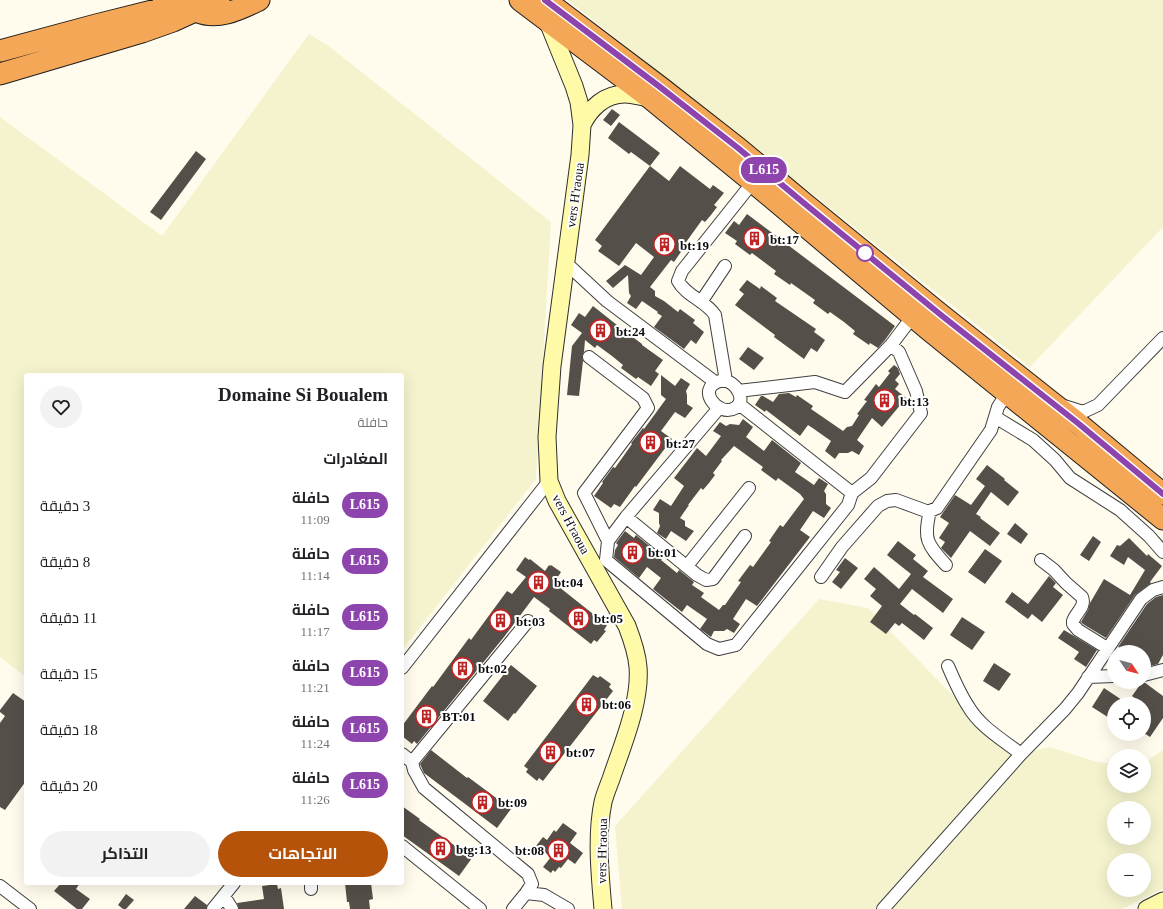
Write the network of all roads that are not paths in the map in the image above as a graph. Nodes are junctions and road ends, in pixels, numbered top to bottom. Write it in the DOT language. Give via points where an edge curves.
graph roads {
  1 [pos="219,0"];
  2 [pos="259,0"];
  3 [pos="520,0"];
  4 [pos="545,0"];
  5 [pos="180,5"];
  6 [pos="548,22"];
  7 [pos="0,52"];
  8 [pos="0,74"];
  9 [pos="650,98"];
  10 [pos="582,125"];
  11 [pos="753,182"];
  12 [pos="566,264"];
  13 [pos="725,266"];
  14 [pos="700,302"];
  15 [pos="913,316"];
  16 [pos="1163,338"];
  17 [pos="891,345"];
  18 [pos="589,356"];
  19 [pos="721,382"];
  20 [pos="738,391"];
  21 [pos="1008,393"];
  22 [pos="1052,402"];
  23 [pos="739,404"];
  24 [pos="719,408"];
  25 [pos="995,418"];
  26 [pos="549,481"];
  27 [pos="749,488"];
  28 [pos="852,493"];
  29 [pos="1163,494"];
  30 [pos="930,511"];
  31 [pos="626,517"];
  32 [pos="1163,519"];
  33 [pos="745,536"];
  34 [pos="608,541"];
  35 [pos="1163,552"];
  36 [pos="1041,560"];
  37 [pos="946,565"];
  38 [pos="687,566"];
  39 [pos="821,577"];
  40 [pos="1163,586"];
  41 [pos="528,621"];
  42 [pos="1110,645"];
  43 [pos="1107,647"];
  44 [pos="1107,649"];
  45 [pos="404,665"];
  46 [pos="948,666"];
  47 [pos="1163,670"];
  48 [pos="1151,673"];
  49 [pos="1107,676"];
  50 [pos="1088,677"];
  51 [pos="1021,754"];
  52 [pos="404,756"];
  53 [pos="412,762"];
  54 [pos="404,848"];
  55 [pos="232,885"];
  56 [pos="0,886"];
  57 [pos="526,893"];
  58 [pos="224,896"];
  59 [pos="1163,901"];
  60 [pos="30,909"];
  61 [pos="213,909"];
  62 [pos="232,909"];
  63 [pos="480,909"];
  64 [pos="513,909"];
  65 [pos="568,909"];
  66 [pos="603,909"];
  67 [pos="883,909"];
  68 [pos="1147,909"];
  1 -- 5 [label="highway"];
  2 -- 5 [label="highway" via="235,10 210,15"];
  3 -- 6 [label="highway"];
  4 -- 22 [label="highway" via="738,148 935,310"];
  5 -- 7 [label="highway"];
  5 -- 8 [label="highway" via="173,21"];
  6 -- 9 [label="highway"];
  6 -- 10 [label="street, vers H'raoua" via="574,86"];
  9 -- 10 [label="street" via="625,94 612,96 593,108"];
  9 -- 11 [label="highway"];
  10 -- 12 [label="street, vers H'raoua"];
  11 -- 14 [label="street" via="679,276 680,285"];
  11 -- 15 [label="highway"];
  12 -- 19 [label="street" via="607,301"];
  12 -- 26 [label="street, vers H'raoua" via="552,366 547,437"];
  13 -- 14 [label="street"];
  14 -- 19 [label="street" via="715,315"];
  15 -- 17 [label="street"];
  15 -- 21 [label="highway"];
  16 -- 22 [label="street" via="1098,405 1083,412"];
  17 -- 20 [label="street" via="845,392 815,382"];
  17 -- 28 [label="street" via="902,358 916,391 921,413 871,478"];
  18 -- 34 [label="street" via="644,398 648,408 584,493"];
  19 -- 20 [label="street" via="733,385"];
  19 -- 24 [label="street" via="711,385 709,390 711,400"];
  20 -- 23 [label="street"];
  21 -- 25 [label="street" via="998,407"];
  21 -- 32 [label="highway"];
  22 -- 29 [label="highway"];
  23 -- 24 [label="street" via="727,410"];
  23 -- 28 [label="street"];
  24 -- 31 [label="street"];
  25 -- 30 [label="street" via="989,433 949,491 937,508"];
  25 -- 35 [label="street" via="1034,440 1070,478 1120,510"];
  26 -- 45 [label="street"];
  26 -- 66 [label="street, vers H'raoua" via="556,501 627,626 638,667 638,690 632,715 603,802 600,830"];
  27 -- 38 [label="street"];
  28 -- 34 [label="street" via="848,505 736,645 719,649 707,644 606,560"];
  30 -- 37 [label="street" via="926,538"];
  30 -- 39 [label="street" via="896,500 882,503 842,547"];
  31 -- 34 [label="street"];
  31 -- 38 [label="street"];
  33 -- 38 [label="street" via="713,579 706,580"];
  36 -- 43 [label="street" via="1082,597 1083,605 1073,621 1075,627"];
  40 -- 42 [label="street" via="1141,599"];
  41 -- 53 [label="street"];
  44 -- 50 [label="street"];
  46 -- 51 [label="street" via="972,713 983,725"];
  47 -- 48 [label="street"];
  49 -- 50 [label="street"];
  50 -- 51 [label="street" via="1065,709"];
  51 -- 67 [label="street"];
  52 -- 53 [label="street"];
  53 -- 57 [label="street" via="424,788 528,874 532,884"];
  54 -- 63 [label="street"];
  55 -- 58 [label="street"];
  56 -- 60 [label="street"];
  57 -- 64 [label="street"];
  57 -- 65 [label="street" via="544,895"];
  58 -- 61 [label="street"];
  58 -- 62 [label="street"];
  59 -- 68 [label="street"];
}
